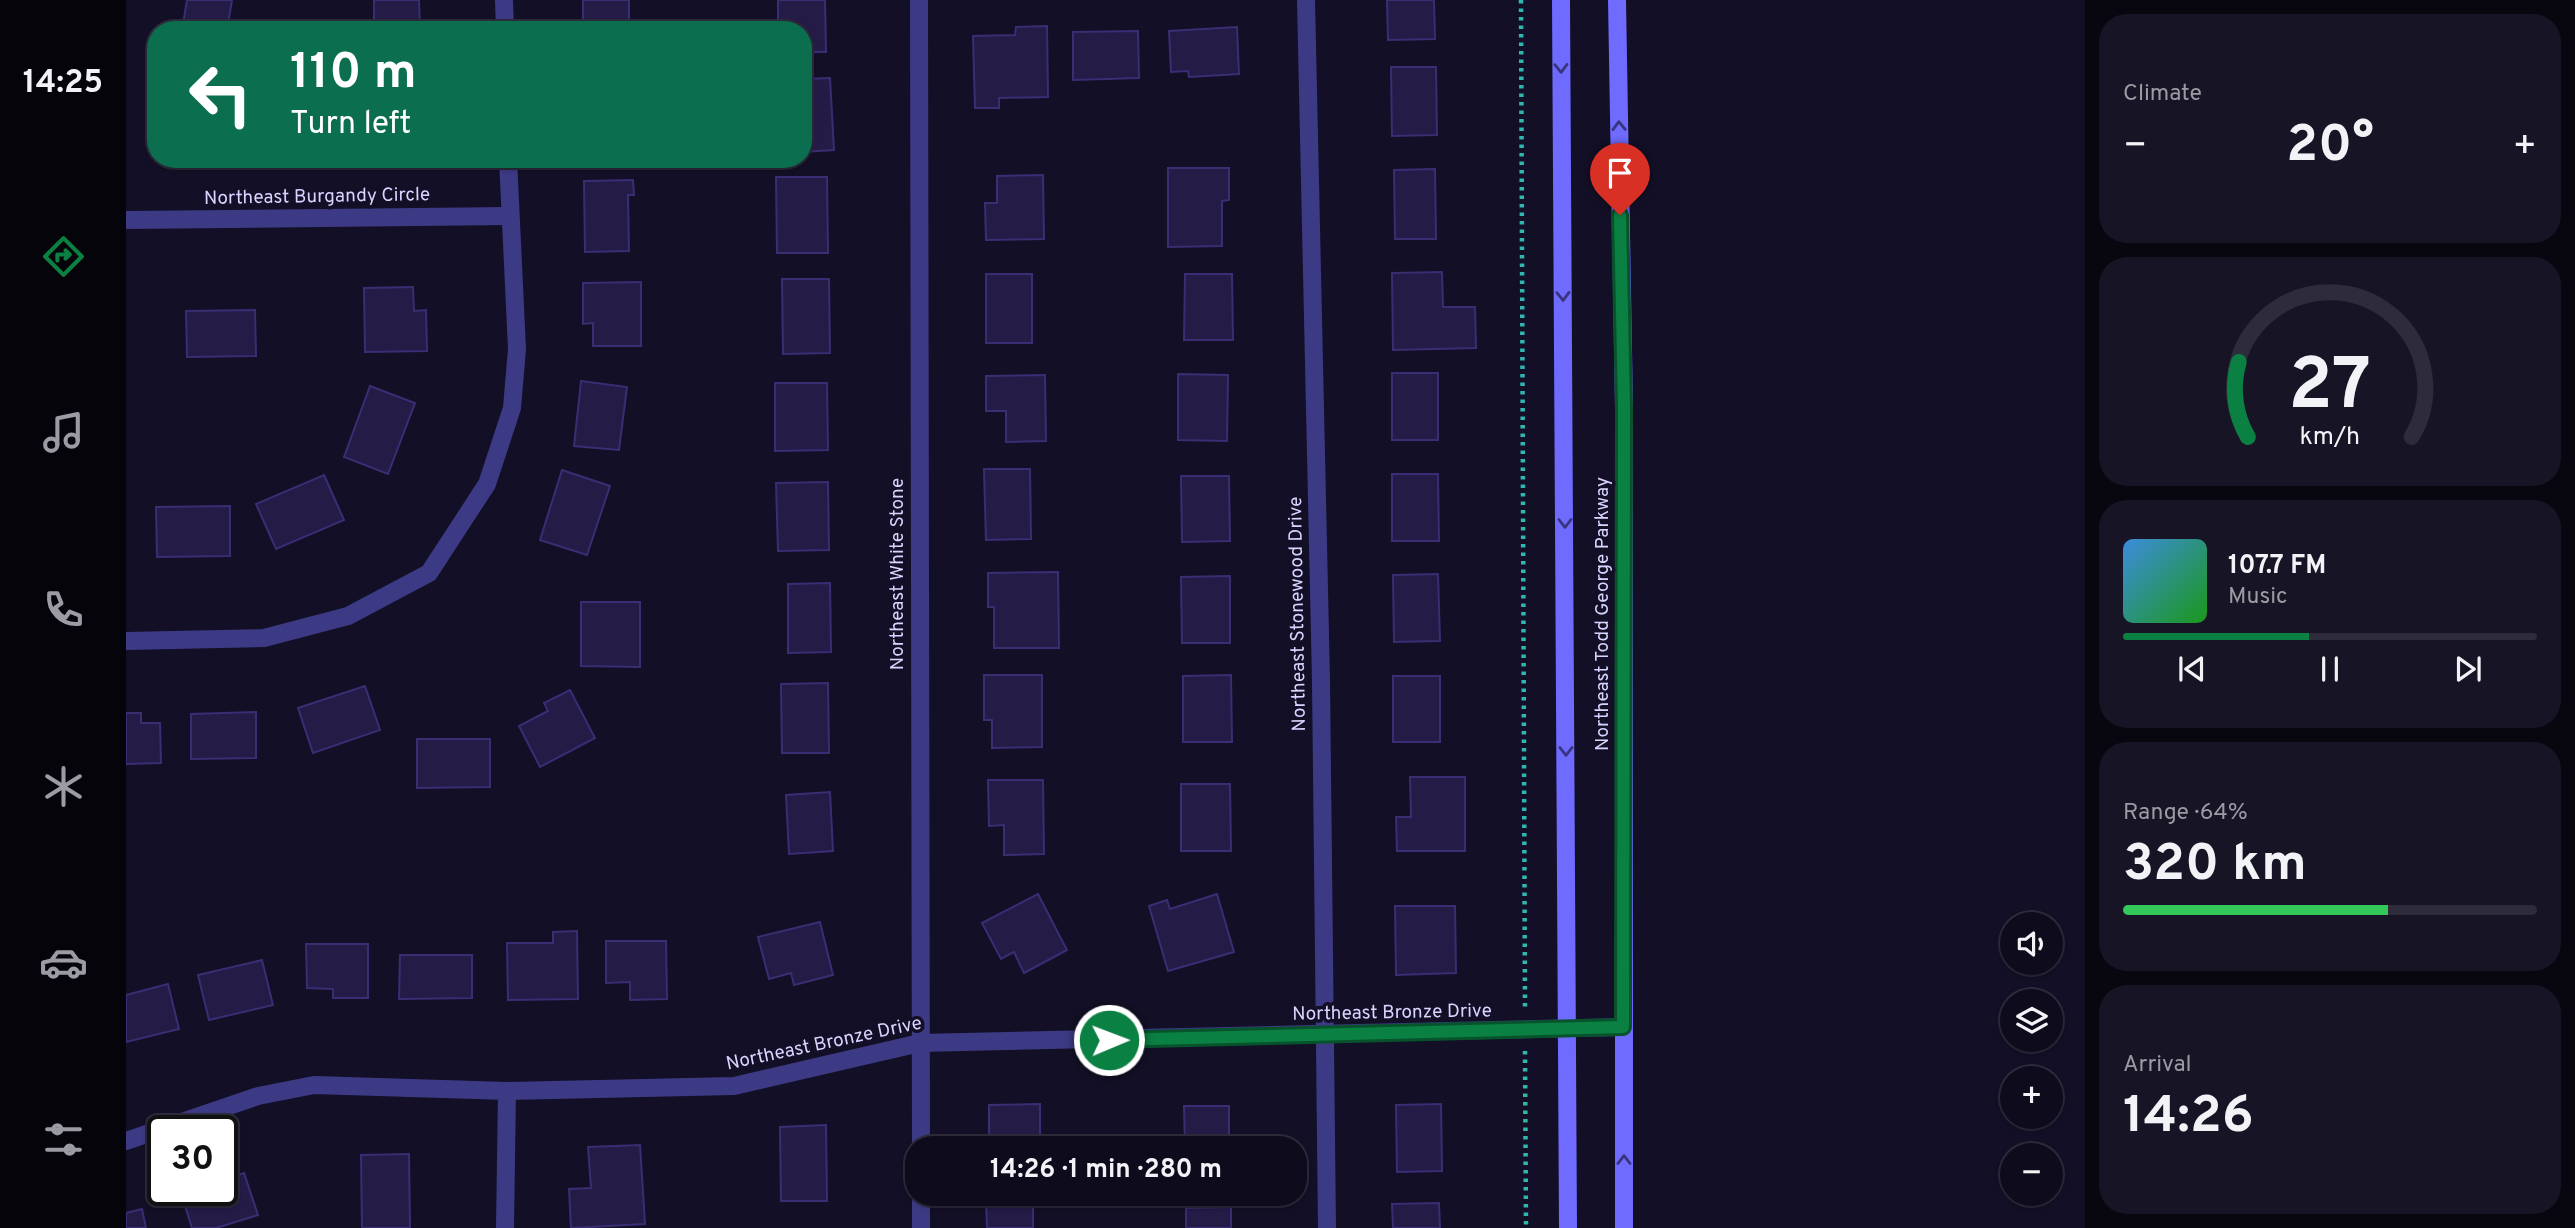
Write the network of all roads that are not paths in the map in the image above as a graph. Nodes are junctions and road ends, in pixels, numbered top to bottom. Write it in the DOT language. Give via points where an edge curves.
graph roads {
  1 [pos="504,0"];
  2 [pos="919,0"];
  3 [pos="1307,0"];
  4 [pos="1561,0"];
  5 [pos="1617,0"];
  6 [pos="505,21"];
  7 [pos="508,168"];
  8 [pos="509,216"];
  9 [pos="126,220"];
  10 [pos="126,641"];
  11 [pos="1623,1027"];
  12 [pos="1568,1029"];
  13 [pos="1325,1036"];
  14 [pos="920,1043"];
  15 [pos="507,1091"];
  16 [pos="920,1136"];
  17 [pos="126,1141"];
  18 [pos="921,1206"];
  19 [pos="505,1228"];
  20 [pos="921,1228"];
  21 [pos="1327,1228"];
  22 [pos="1568,1228"];
  23 [pos="1624,1228"];
  1 -- 6 [label="street"];
  2 -- 14 [label="street, Northeast White Stone"];
  3 -- 13 [label="street, Northeast Stonewood Drive"];
  4 -- 12 [label="main road, Northeast Todd George Parkway, one-way"];
  11 -- 5 [label="main road, Northeast Todd George Parkway, one-way" via="1624,407"];
  7 -- 8 [label="street"];
  8 -- 9 [label="street, Northeast Burgandy Circle"];
  8 -- 10 [label="street" via="517,349 512,408 487,484 429,573 348,617 264,638"];
  11 -- 12 [label="street, Northeast Bronze Drive"];
  23 -- 11 [label="main road, Northeast Todd George Parkway, one-way"];
  12 -- 13 [label="street, Northeast Bronze Drive"];
  12 -- 22 [label="main road, Northeast Todd George Parkway"];
  13 -- 14 [label="street, Northeast Bronze Drive"];
  13 -- 21 [label="street, Northeast Stonewood Drive"];
  14 -- 15 [label="street, Northeast Bronze Drive" via="734,1086"];
  14 -- 16 [label="street, Northeast White Stone"];
  15 -- 17 [label="street, Northeast Bronze Drive" via="314,1085 258,1096"];
  15 -- 19 [label="street"];
  18 -- 20 [label="street"];
}
